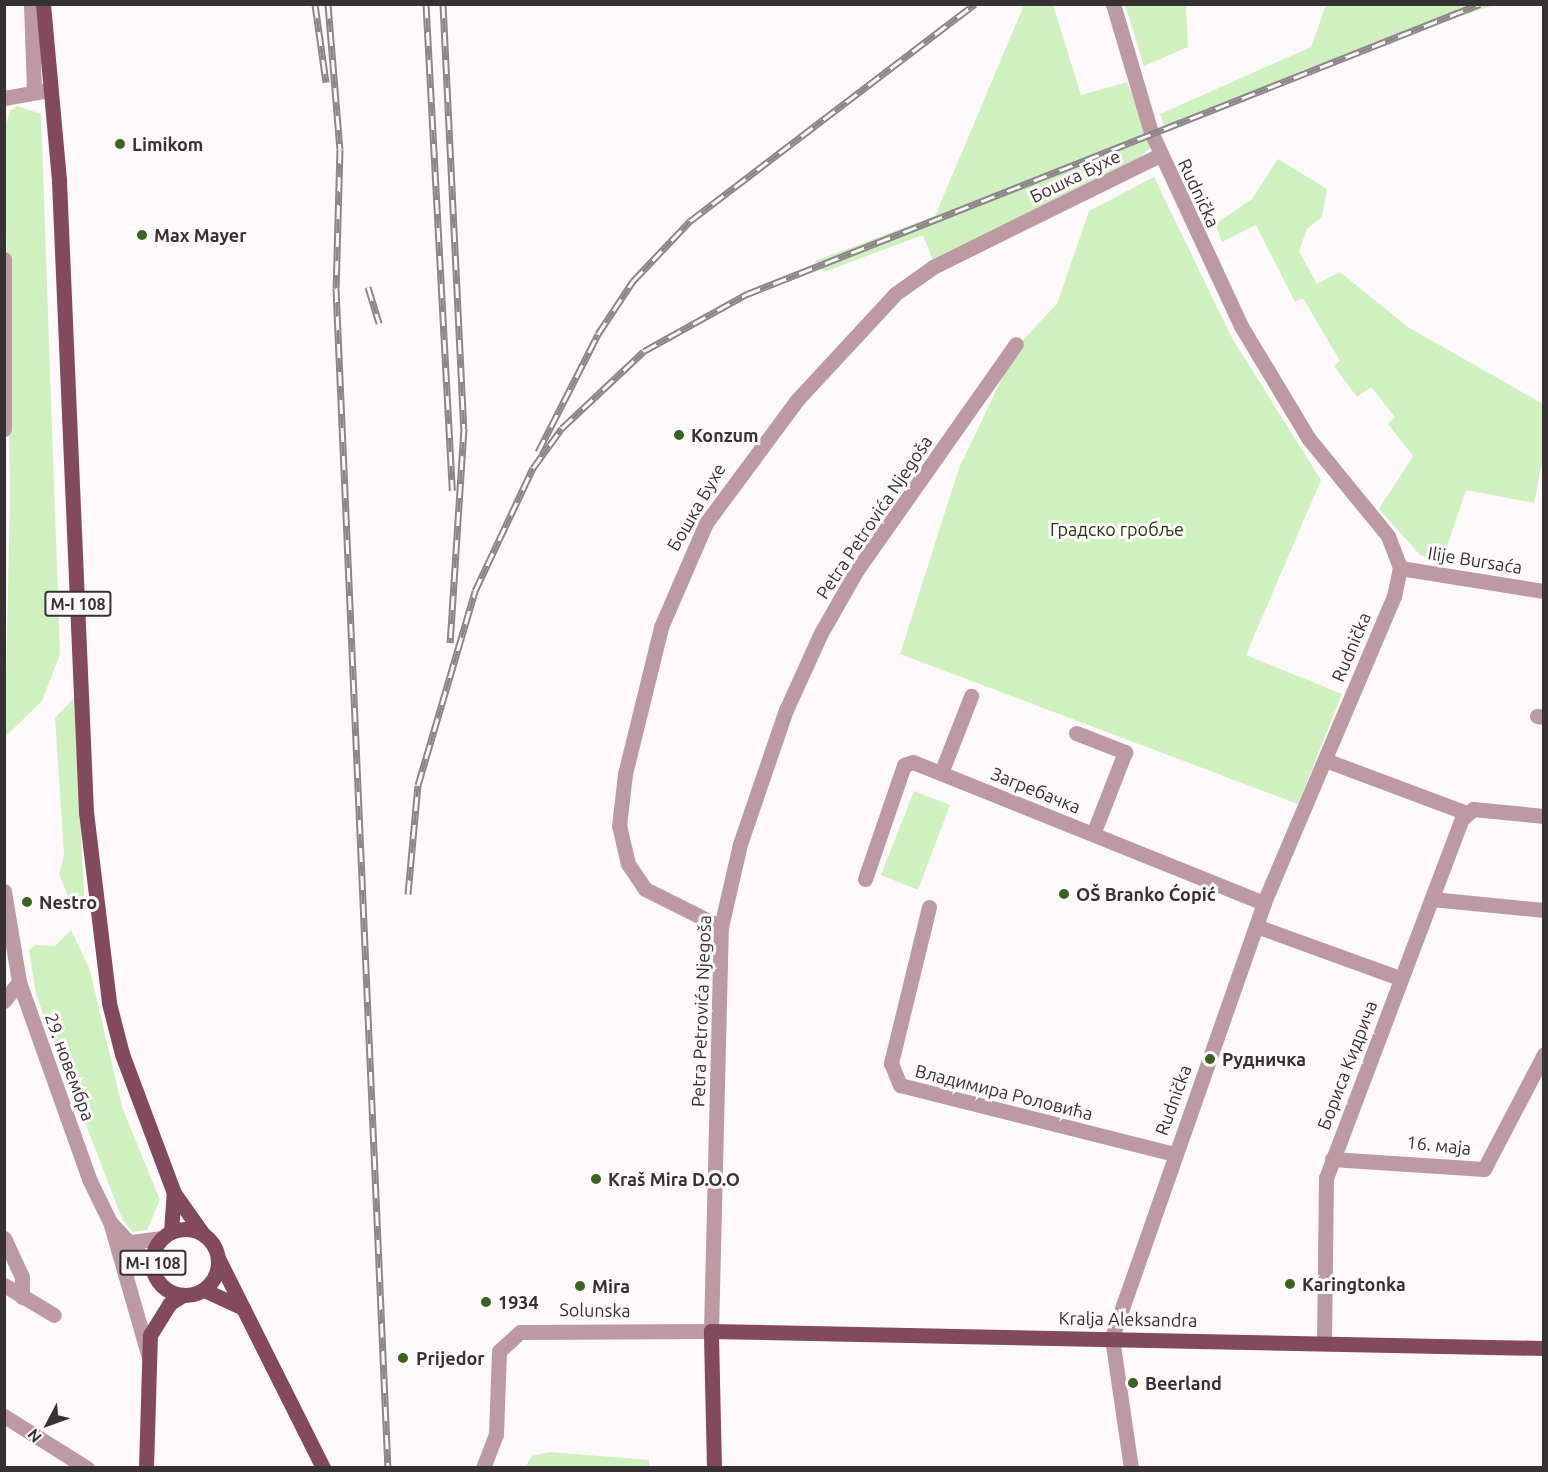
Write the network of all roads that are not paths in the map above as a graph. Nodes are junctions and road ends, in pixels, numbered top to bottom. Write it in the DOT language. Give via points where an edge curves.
graph roads {
  1 [pos="30,4"];
  2 [pos="43,4"];
  3 [pos="1113,4"];
  4 [pos="53,91"];
  5 [pos="34,92"];
  6 [pos="4,98"];
  7 [pos="1160,155"];
  8 [pos="4,259"];
  9 [pos="1016,344"];
  10 [pos="4,429"];
  11 [pos="1400,568"];
  12 [pos="1544,591"];
  13 [pos="971,696"];
  14 [pos="1077,733"];
  15 [pos="1325,760"];
  16 [pos="941,773"];
  17 [pos="1467,813"];
  18 [pos="1544,816"];
  19 [pos="1093,834"];
  20 [pos="865,879"];
  21 [pos="4,891"];
  22 [pos="1432,899"];
  23 [pos="1264,903"];
  24 [pos="929,907"];
  25 [pos="1544,910"];
  26 [pos="1256,926"];
  27 [pos="721,927"];
  28 [pos="1400,978"];
  29 [pos="19,982"];
  30 [pos="4,1001"];
  31 [pos="1544,1054"];
  32 [pos="1174,1155"];
  33 [pos="1332,1159"];
  34 [pos="174,1193"];
  35 [pos="110,1222"];
  36 [pos="203,1234"];
  37 [pos="167,1235"];
  38 [pos="4,1238"];
  39 [pos="132,1242"];
  40 [pos="218,1258"];
  41 [pos="155,1273"];
  42 [pos="4,1285"];
  43 [pos="204,1290"];
  44 [pos="183,1295"];
  45 [pos="22,1298"];
  46 [pos="243,1308"];
  47 [pos="54,1315"];
  48 [pos="156,1321"];
  49 [pos="711,1331"];
  50 [pos="1112,1338"];
  51 [pos="1324,1342"];
  52 [pos="1544,1348"];
  53 [pos="148,1354"];
  54 [pos="4,1416"];
  55 [pos="87,1467"];
  56 [pos="146,1467"];
  57 [pos="323,1467"];
  58 [pos="483,1467"];
  59 [pos="714,1467"];
  60 [pos="1131,1467"];
  1 -- 5 [label="street"];
  2 -- 4 [label="main road, M-I 108"];
  3 -- 7 [label="street, Rudnička"];
  4 -- 5 [label="street"];
  4 -- 34 [label="main road, M-I 108" via="86,812 108,1003 122,1054"];
  5 -- 6 [label="street"];
  7 -- 11 [label="street, Rudnička" via="1252,346 1309,439 1388,536"];
  7 -- 27 [label="street, Бошка Бухе" via="933,267 895,294 797,399 706,523 661,627 625,774 619,826 628,864 645,889"];
  8 -- 10 [label="street"];
  9 -- 27 [label="street, Petra Petrovića Njegoša" via="863,561 821,633 760,783"];
  11 -- 12 [label="street, Ilije Bursaća"];
  11 -- 15 [label="street, Rudnička" via="1394,596"];
  13 -- 16 [label="street"];
  14 -- 19 [label="street" via="1125,752"];
  15 -- 17 [label="street"];
  15 -- 23 [label="street, Rudnička"];
  16 -- 19 [label="street, Загребачка"];
  16 -- 20 [label="street, Загребачка" via="913,762 904,765"];
  17 -- 18 [label="street" via="1481,808"];
  17 -- 22 [label="street, Бориса Kидрича"];
  19 -- 23 [label="street, Загребачка"];
  21 -- 29 [label="street, 29. новембра"];
  22 -- 25 [label="street"];
  22 -- 28 [label="street, Бориса Kидрича"];
  23 -- 26 [label="street, Rudnička"];
  24 -- 32 [label="street, Владимира Роловића" via="891,1063 900,1085 932,1098"];
  26 -- 28 [label="street"];
  26 -- 32 [label="street, Rudnička"];
  27 -- 49 [label="street, Petra Petrovića Njegoša"];
  28 -- 33 [label="street, Бориса Kидрича"];
  29 -- 30 [label="street"];
  29 -- 35 [label="street, 29. новембра" via="89,1179"];
  31 -- 33 [label="street, 16. маја" via="1484,1169"];
  32 -- 50 [label="street, Rudnička"];
  33 -- 51 [label="street, Бориса Kидрича" via="1325,1197"];
  34 -- 36 [label="main road, M-I 108"];
  34 -- 37 [label="main road, M-I 108"];
  35 -- 39 [label="street, 29. новембра"];
  35 -- 53 [label="street"];
  36 -- 37 [label="main road, M-I 108"];
  36 -- 40 [label="main road, M-I 108"];
  37 -- 39 [label="street"];
  37 -- 41 [label="main road, M-I 108"];
  38 -- 45 [label="street" via="22,1277"];
  39 -- 41 [label="street, 29. новембра"];
  40 -- 43 [label="main road, M-I 108" via="217,1273"];
  40 -- 46 [label="main road, M-I 108"];
  41 -- 44 [label="main road, M-I 108"];
  41 -- 48 [label="main road"];
  42 -- 45 [label="street"];
  43 -- 44 [label="main road, M-I 108"];
  43 -- 46 [label="main road, M-I 108"];
  44 -- 48 [label="main road"];
  45 -- 47 [label="street"];
  46 -- 57 [label="main road, M-I 108"];
  48 -- 53 [label="main road"];
  49 -- 50 [label="main road, Kralja Aleksandra"];
  49 -- 58 [label="street, Solunska" via="520,1332 499,1351 496,1434"];
  49 -- 59 [label="main road, Petra Petrovića Njegoša"];
  50 -- 51 [label="main road, Kralja Aleksandra"];
  50 -- 60 [label="street"];
  51 -- 52 [label="main road, Kralja Aleksandra"];
  53 -- 56 [label="main road"];
  54 -- 55 [label="street"];
}
